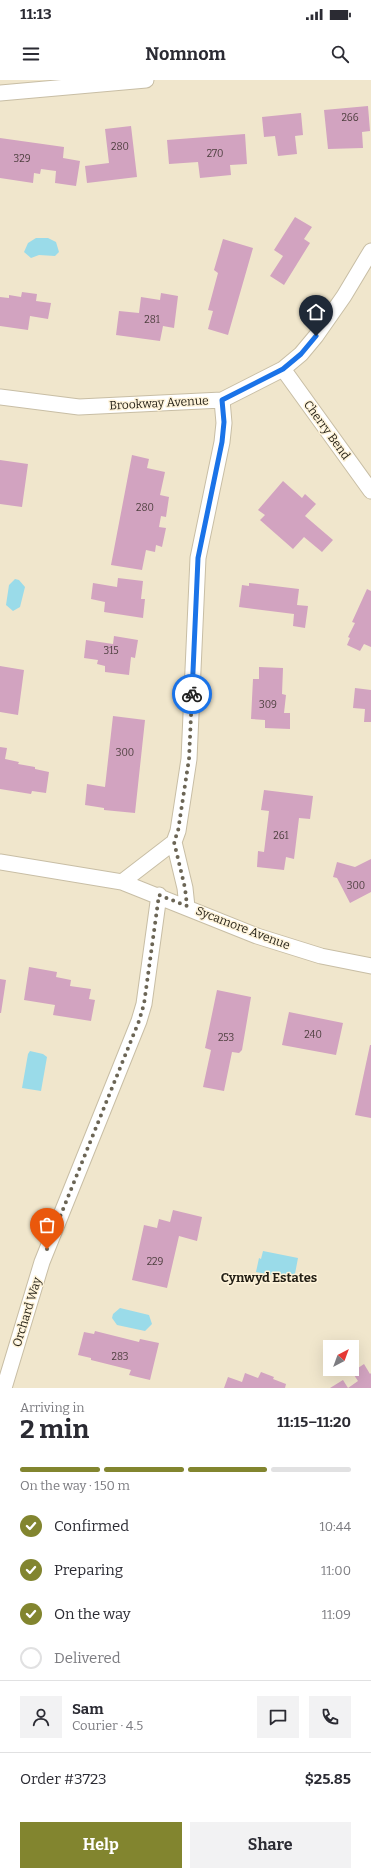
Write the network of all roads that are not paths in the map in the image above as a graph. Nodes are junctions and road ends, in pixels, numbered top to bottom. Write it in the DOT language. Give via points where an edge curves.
graph roads {
  1 [pos="146,80"];
  2 [pos="0,93"];
  3 [pos="371,251"];
  4 [pos="283,369"];
  5 [pos="0,396"];
  6 [pos="222,400"];
  7 [pos="371,491"];
  8 [pos="174,842"];
  9 [pos="0,862"];
  10 [pos="122,882"];
  11 [pos="159,895"];
  12 [pos="187,906"];
  13 [pos="371,966"];
  14 [pos="4,1388"];
  1 -- 2 [label="street"];
  3 -- 4 [label="street, Brookway Avenue" via="316,336 301,354"];
  4 -- 6 [label="street, Brookway Avenue"];
  4 -- 7 [label="street, Cherry Bend"];
  5 -- 6 [label="street, Brookway Avenue" via="79,407"];
  6 -- 8 [label="street" via="222,442 198,558 189,759"];
  8 -- 10 [label="street"];
  8 -- 12 [label="street"];
  9 -- 10 [label="street, Sycamore Avenue"];
  10 -- 11 [label="street, Sycamore Avenue"];
  11 -- 12 [label="street, Sycamore Avenue"];
  11 -- 14 [label="street, Orchard Way" via="144,1004 139,1021 42,1262"];
  12 -- 13 [label="street, Sycamore Avenue" via="270,940 321,956"];
}
